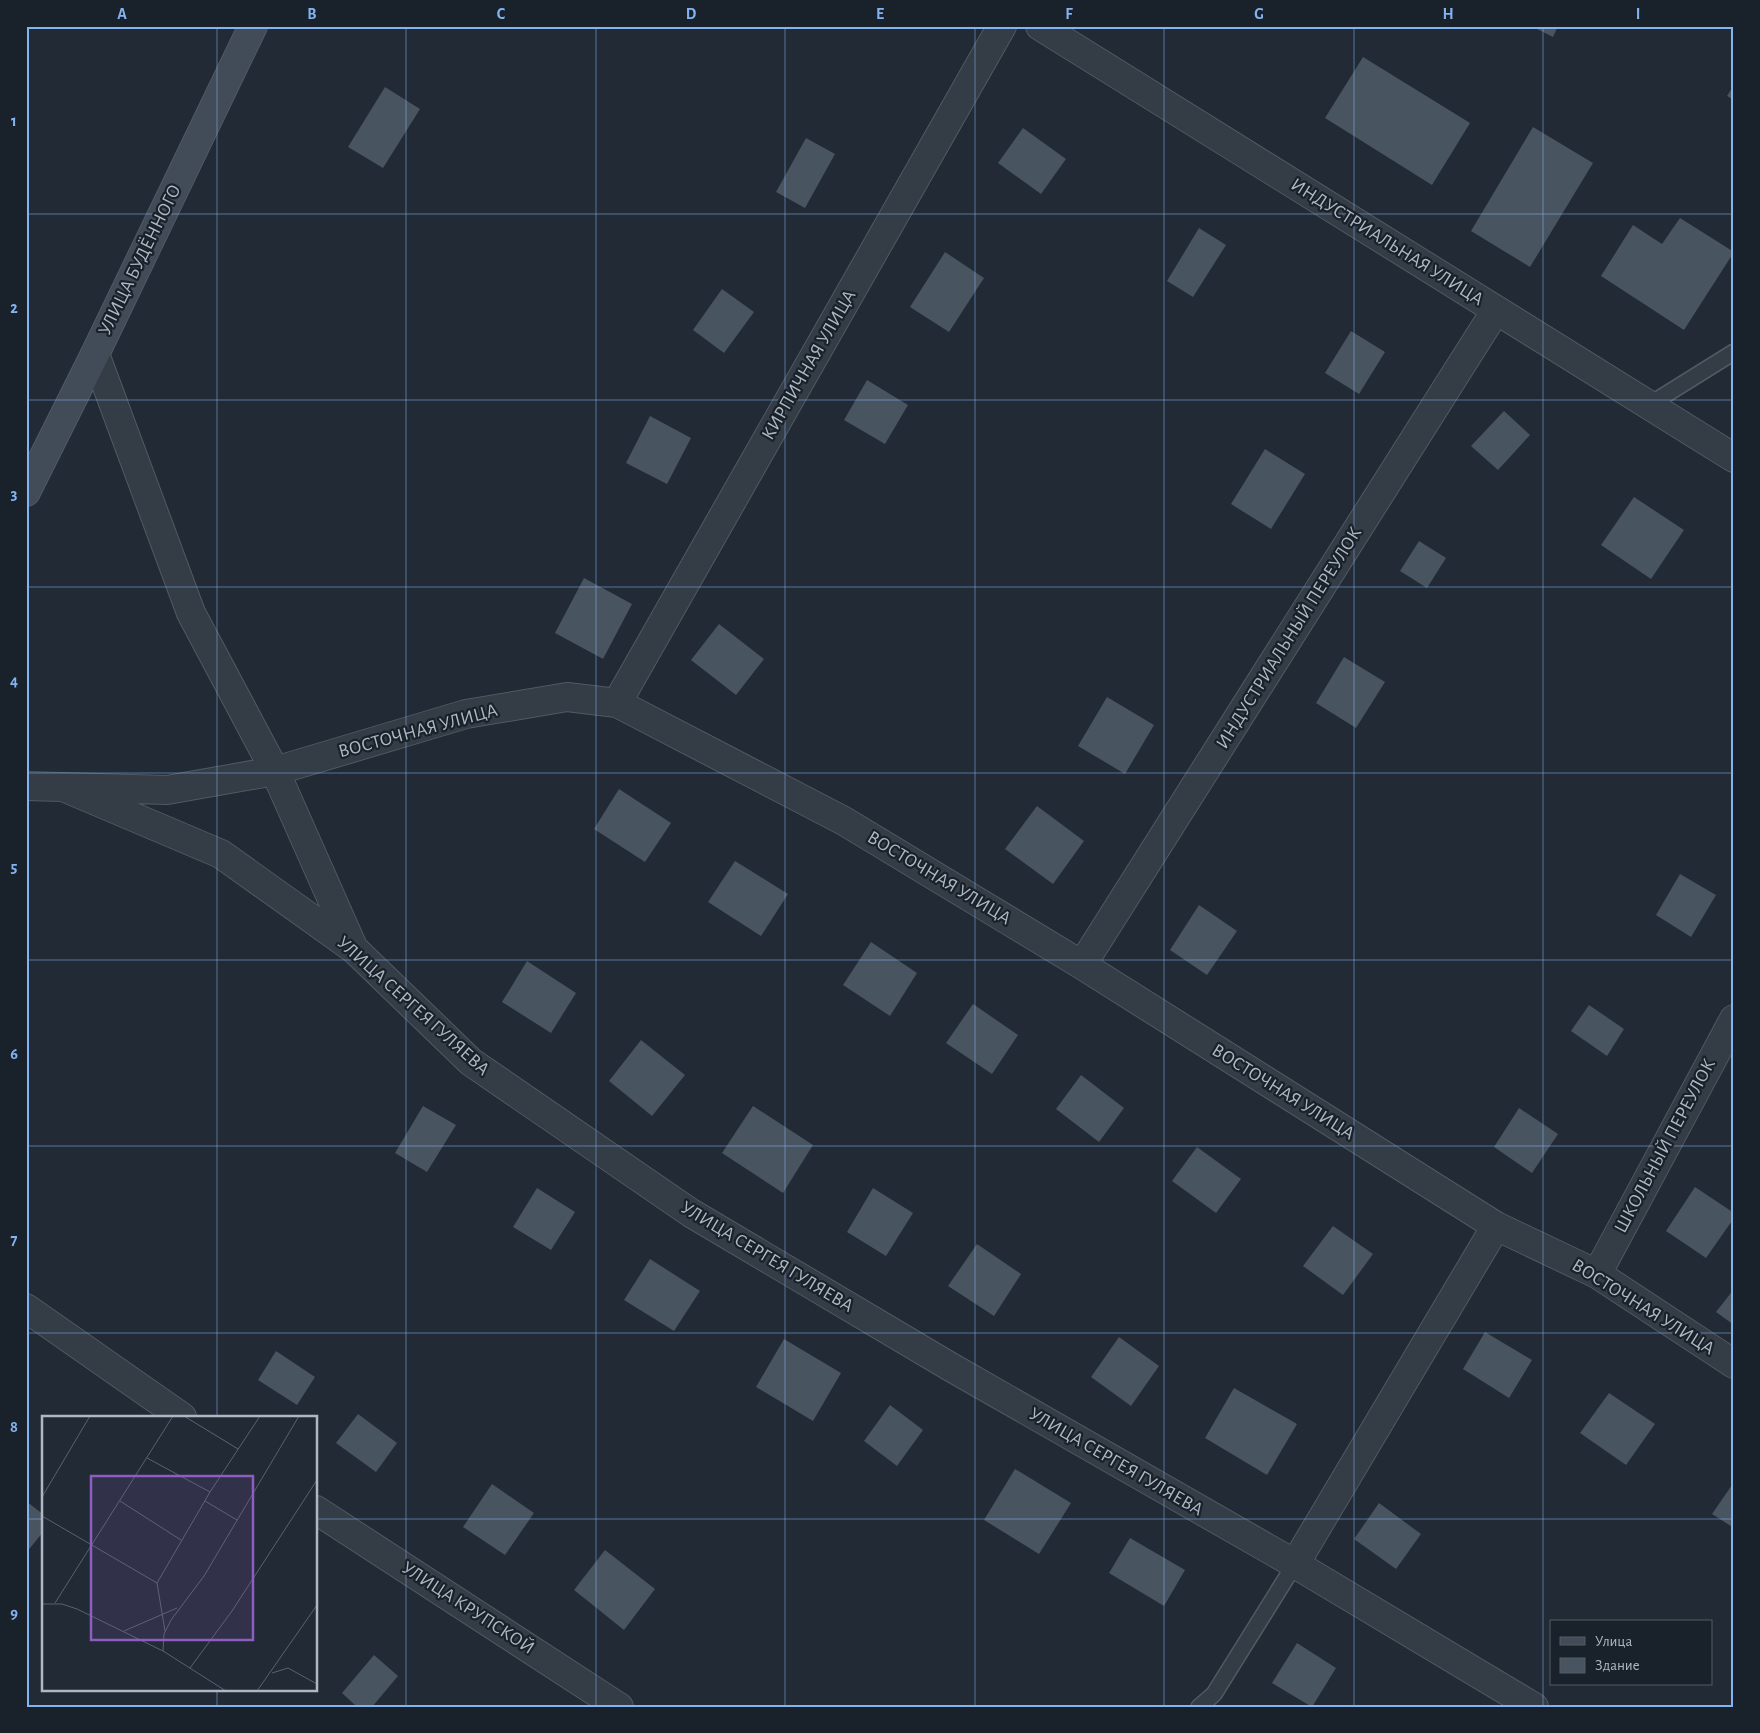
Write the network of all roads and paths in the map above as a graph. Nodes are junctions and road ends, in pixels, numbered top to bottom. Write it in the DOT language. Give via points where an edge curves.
graph roads {
  1 [pos="253,26"];
  2 [pos="1002,26"];
  3 [pos="1040,26"];
  4 [pos="1496,310"];
  5 [pos="1734,352"];
  6 [pos="95,354"];
  7 [pos="1649,405"];
  8 [pos="1734,458"];
  9 [pos="26,492"];
  10 [pos="616,703"];
  11 [pos="275,771"];
  12 [pos="26,786"];
  13 [pos="63,787"];
  14 [pos="354,949"];
  15 [pos="1082,965"];
  16 [pos="1734,1019"];
  17 [pos="1496,1226"];
  18 [pos="1597,1274"];
  19 [pos="26,1308"];
  20 [pos="1734,1364"];
  21 [pos="181,1416"];
  22 [pos="318,1511"];
  23 [pos="1295,1564"];
  24 [pos="619,1707"];
  25 [pos="1199,1707"];
  26 [pos="1534,1707"];
  1 -- 6 [label="street, УЛИЦА БУДЁННОГО"];
  2 -- 10 [label="street, КИРПИЧНАЯ УЛИЦА"];
  3 -- 4 [label="street, ИНДУСТРИАЛЬНАЯ УЛИЦА"];
  4 -- 7 [label="street, ИНДУСТРИАЛЬНАЯ УЛИЦА"];
  4 -- 15 [label="street, ИНДУСТРИАЛЬНЫЙ ПЕРЕУЛОК"];
  5 -- 7 [label="lane"];
  6 -- 9 [label="street, УЛИЦА БУДЁННОГО"];
  6 -- 11 [label="street" via="191,613"];
  7 -- 8 [label="street, ИНДУСТРИАЛЬНАЯ УЛИЦА"];
  10 -- 11 [label="street, ВОСТОЧНАЯ УЛИЦА" via="567,697 466,714"];
  10 -- 15 [label="street, ВОСТОЧНАЯ УЛИЦА" via="844,821"];
  11 -- 13 [label="street, ВОСТОЧНАЯ УЛИЦА" via="167,790"];
  11 -- 14 [label="street"];
  12 -- 13 [label="street, УЛИЦА СЕРГЕЯ ГУЛЯЕВА"];
  13 -- 14 [label="street, УЛИЦА СЕРГЕЯ ГУЛЯЕВА" via="221,854"];
  14 -- 23 [label="street, УЛИЦА СЕРГЕЯ ГУЛЯЕВА" via="471,1062 691,1213 949,1366"];
  15 -- 17 [label="street, ВОСТОЧНАЯ УЛИЦА"];
  16 -- 18 [label="street, ШКОЛЬНЫЙ ПЕРЕУЛОК"];
  17 -- 18 [label="street, ВОСТОЧНАЯ УЛИЦА"];
  17 -- 23 [label="street"];
  18 -- 20 [label="street, ВОСТОЧНАЯ УЛИЦА"];
  19 -- 21 [label="street"];
  22 -- 24 [label="street, УЛИЦА КРУПСКОЙ"];
  23 -- 25 [label="lane" via="1214,1694"];
  23 -- 26 [label="street, УЛИЦА СЕРГЕЯ ГУЛЯЕВА"];
}
